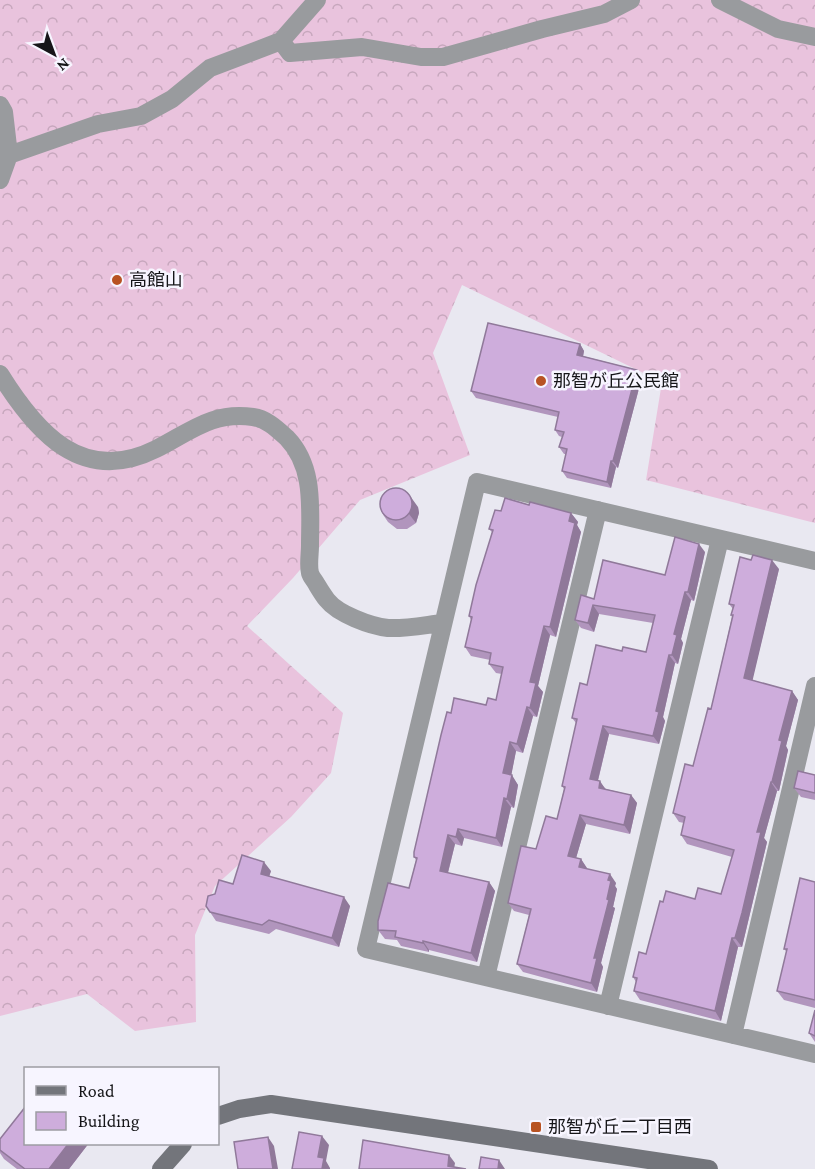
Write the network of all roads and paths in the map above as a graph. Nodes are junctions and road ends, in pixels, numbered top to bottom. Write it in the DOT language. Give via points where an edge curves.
graph roads {
  1 [pos="317,0"];
  2 [pos="631,0"];
  3 [pos="720,0"];
  4 [pos="815,37"];
  5 [pos="281,40"];
  6 [pos="0,105"];
  7 [pos="9,155"];
  8 [pos="0,180"];
  9 [pos="0,374"];
  10 [pos="598,510"];
  11 [pos="720,539"];
  12 [pos="815,561"];
  13 [pos="442,623"];
  14 [pos="815,686"];
  15 [pos="486,977"];
  16 [pos="608,1006"];
  17 [pos="733,1035"];
  18 [pos="815,1054"];
  19 [pos="219,1116"];
  20 [pos="181,1145"];
  21 [pos="162,1169"];
  22 [pos="709,1169"];
  1 -- 5 [label="street"];
  2 -- 5 [label="street" via="604,14 443,57 362,47 290,53"];
  3 -- 4 [label="street" via="778,29"];
  5 -- 7 [label="street" via="210,68 172,99 141,116 98,124"];
  6 -- 7 [label="street"];
  7 -- 8 [label="street"];
  9 -- 13 [label="street" via="37,424 62,447 80,457 106,461 136,457 208,420 254,417 273,425 290,441 304,466 310,489 310,574 328,602 355,620 388,628"];
  10 -- 11 [label="street"];
  10 -- 13 [label="street" via="477,482"];
  10 -- 15 [label="street"];
  11 -- 12 [label="street"];
  11 -- 16 [label="street"];
  13 -- 15 [label="street" via="366,949"];
  14 -- 17 [label="street"];
  15 -- 16 [label="street"];
  16 -- 17 [label="street"];
  17 -- 18 [label="street"];
  19 -- 22 [label="street" via="271,1104"];
  20 -- 21 [label="street"];
}
